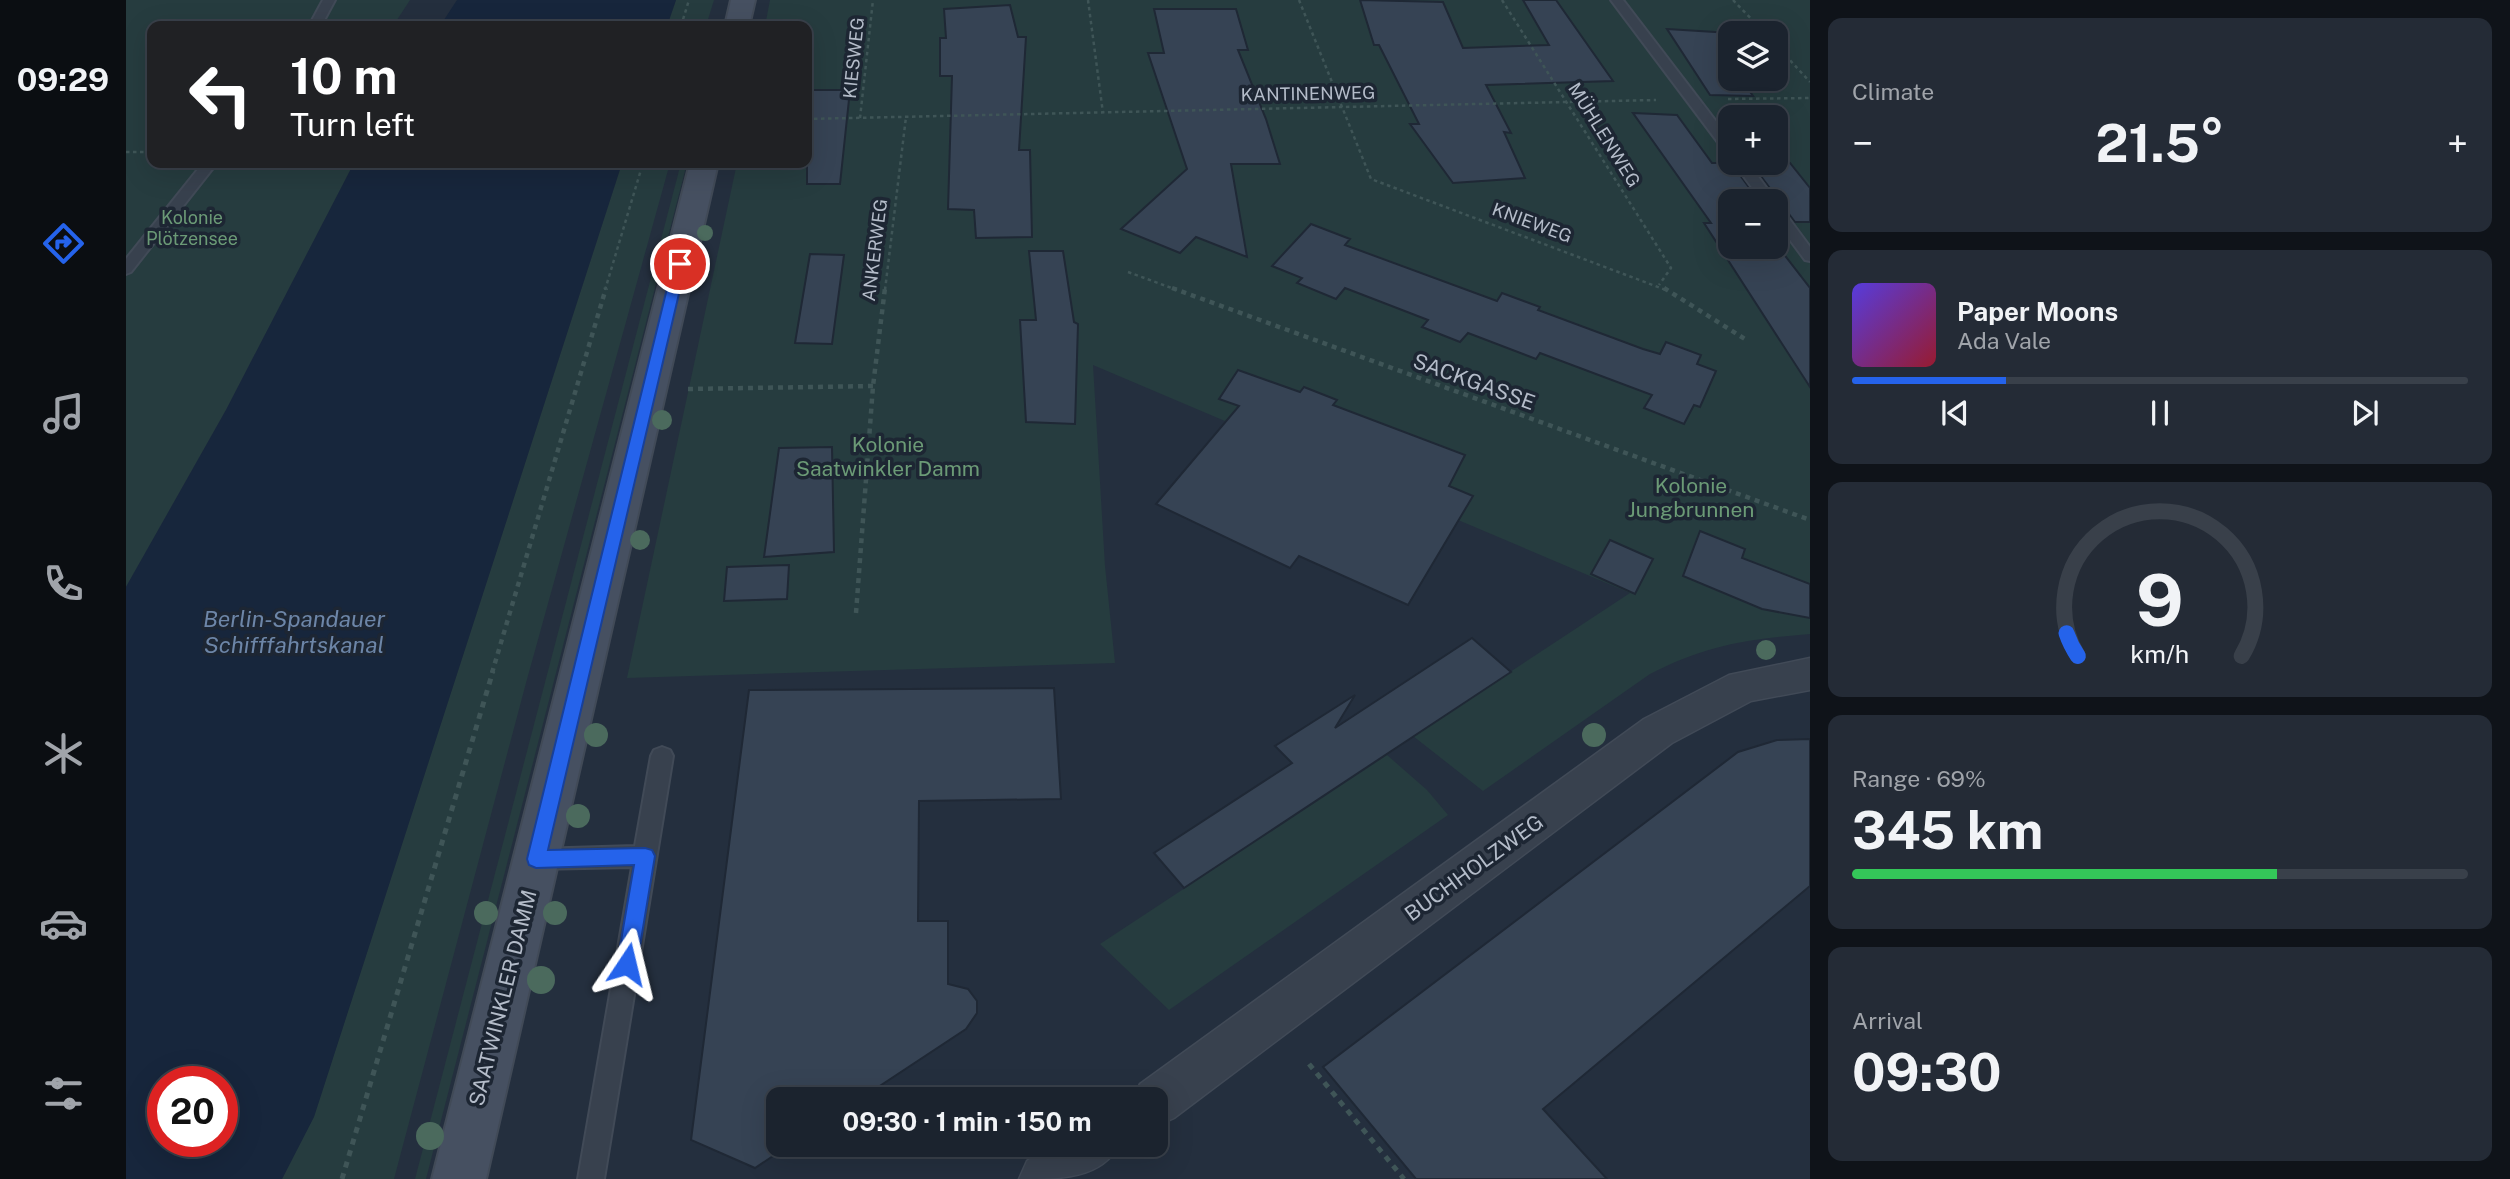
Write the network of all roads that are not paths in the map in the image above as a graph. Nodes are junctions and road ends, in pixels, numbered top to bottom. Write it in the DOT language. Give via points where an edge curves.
graph roads {
  1 [pos="329,0"];
  2 [pos="743,0"];
  3 [pos="1617,0"];
  4 [pos="318,21"];
  5 [pos="738,21"];
  6 [pos="1718,132"];
  7 [pos="206,168"];
  8 [pos="703,168"];
  9 [pos="1788,227"];
  10 [pos="1810,257"];
  11 [pos="126,269"];
  12 [pos="1810,674"];
  13 [pos="662,756"];
  14 [pos="645,856"];
  15 [pos="536,859"];
  16 [pos="1168,1093"];
  17 [pos="1076,1157"];
  18 [pos="459,1179"];
  19 [pos="591,1179"];
  20 [pos="1045,1179"];
  1 -- 4 [label="lane"];
  2 -- 5 [label="main road"];
  3 -- 6 [label="lane"];
  7 -- 11 [label="lane"];
  8 -- 15 [label="main road, SAATWINKLER DAMM"];
  9 -- 10 [label="lane"];
  12 -- 16 [label="street, BUCHHOLZWEG" via="1743,686 1658,731"];
  13 -- 14 [label="lane"];
  14 -- 15 [label="lane"];
  14 -- 19 [label="lane"];
  15 -- 18 [label="main road, SAATWINKLER DAMM"];
  17 -- 20 [label="street"];
}
